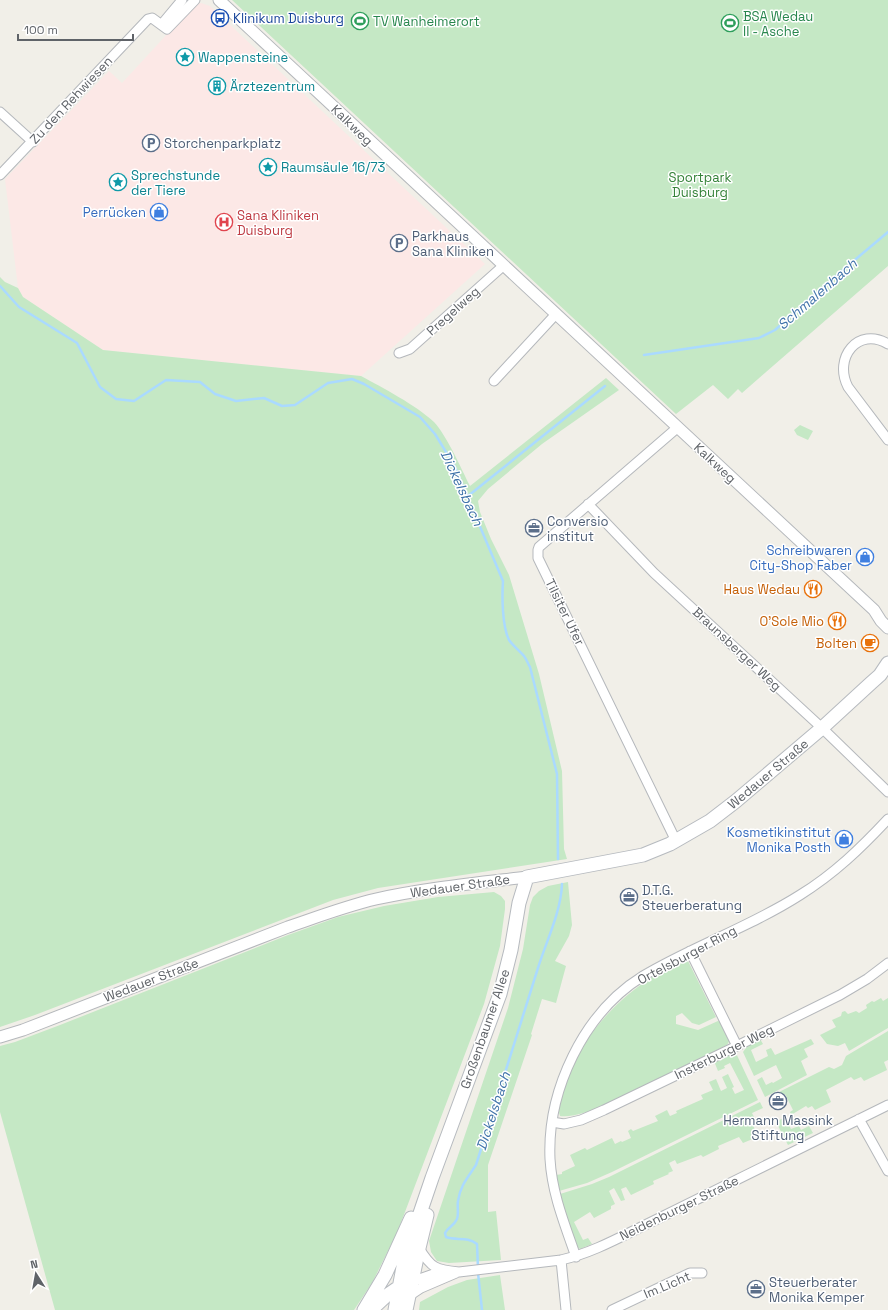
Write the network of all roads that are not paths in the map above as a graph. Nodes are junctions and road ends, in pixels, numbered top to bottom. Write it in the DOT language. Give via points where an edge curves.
graph roads {
  1 [pos="182,0"];
  2 [pos="195,0"];
  3 [pos="219,0"];
  4 [pos="164,27"];
  5 [pos="0,112"];
  6 [pos="32,142"];
  7 [pos="0,175"];
  8 [pos="504,266"];
  9 [pos="556,314"];
  10 [pos="888,344"];
  11 [pos="400,353"];
  12 [pos="494,381"];
  13 [pos="677,428"];
  14 [pos="888,440"];
  15 [pos="588,504"];
  16 [pos="874,610"];
  17 [pos="888,618"];
  18 [pos="888,628"];
  19 [pos="888,663"];
  20 [pos="884,673"];
  21 [pos="822,728"];
  22 [pos="888,792"];
  23 [pos="888,819"];
  24 [pos="676,841"];
  25 [pos="527,877"];
  26 [pos="690,951"];
  27 [pos="888,963"];
  28 [pos="0,1037"];
  29 [pos="737,1046"];
  30 [pos="888,1105"];
  31 [pos="859,1119"];
  32 [pos="552,1122"];
  33 [pos="888,1171"];
  34 [pos="432,1178"];
  35 [pos="419,1248"];
  36 [pos="576,1257"];
  37 [pos="561,1260"];
  38 [pos="442,1271"];
  39 [pos="458,1272"];
  40 [pos="702,1273"];
  41 [pos="412,1281"];
  42 [pos="399,1287"];
  43 [pos="409,1296"];
  44 [pos="364,1310"];
  45 [pos="371,1310"];
  46 [pos="398,1310"];
  47 [pos="566,1310"];
  48 [pos="612,1310"];
  1 -- 4 [label="street"];
  2 -- 4 [label="street"];
  3 -- 8 [label="street, Kalkweg"];
  4 -- 6 [label="street, Zu den Rehwiesen" via="152,18 148,19"];
  5 -- 6 [label="street"];
  6 -- 7 [label="street, Zu den Rehwiesen"];
  8 -- 9 [label="street, Kalkweg"];
  8 -- 11 [label="street, Pregelweg" via="410,349"];
  9 -- 12 [label="street"];
  9 -- 13 [label="street, Kalkweg"];
  10 -- 14 [label="street" via="879,340 856,344 850,348 844,359 843,371 848,387"];
  13 -- 15 [label="street, Tilsiter Ufer"];
  13 -- 16 [label="street, Kalkweg"];
  15 -- 21 [label="street, Braunsberger Weg" via="652,571"];
  15 -- 24 [label="street, Tilsiter Ufer" via="539,547 538,558"];
  16 -- 17 [label="street, Kalkweg"];
  16 -- 18 [label="street, Kalkweg"];
  19 -- 20 [label="main road, Wedauer Straße"];
  20 -- 21 [label="main road, Wedauer Straße"];
  21 -- 22 [label="street, Braunsberger Weg"];
  21 -- 24 [label="main road, Wedauer Straße" via="736,801 710,821"];
  23 -- 26 [label="street, Ortelsburger Ring" via="845,863 800,895"];
  24 -- 25 [label="main road, Wedauer Straße" via="643,855"];
  25 -- 28 [label="street, Wedauer Straße" via="383,898 327,913"];
  25 -- 34 [label="main road, Großenbaumer Allee" via="500,994"];
  26 -- 29 [label="street"];
  26 -- 32 [label="street, Ortelsburger Ring" via="641,977 622,991 594,1020 566,1069"];
  27 -- 29 [label="street, Insterburger Weg" via="840,995"];
  29 -- 32 [label="street, Insterburger Weg" via="581,1120 564,1124"];
  30 -- 31 [label="street, Neidenburger Straße"];
  31 -- 33 [label="street"];
  31 -- 36 [label="street, Neidenburger Straße" via="628,1234"];
  32 -- 36 [label="street, Ortelsburger Ring" via="550,1161 555,1193"];
  34 -- 35 [label="main road, Großenbaumer Allee" via="428,1214"];
  34 -- 42 [label="main road, Großenbaumer Allee"];
  34 -- 44 [label="main road" via="421,1195 386,1275"];
  35 -- 38 [label="street" via="425,1258"];
  35 -- 41 [label="main road, Großenbaumer Allee"];
  36 -- 37 [label="street, Neidenburger Straße"];
  37 -- 39 [label="street, Neidenburger Straße"];
  37 -- 47 [label="street"];
  38 -- 39 [label="street, Neidenburger Straße"];
  38 -- 41 [label="street, Neidenburger Straße"];
  39 -- 43 [label="street, Neidenburger Straße"];
  40 -- 48 [label="street, Im Licht" via="690,1273"];
  41 -- 42 [label="street, Neidenburger Straße"];
  41 -- 43 [label="main road, Großenbaumer Allee"];
  42 -- 45 [label="main road"];
  42 -- 46 [label="main road, Großenbaumer Allee"];
  43 -- 46 [label="main road"];
}
